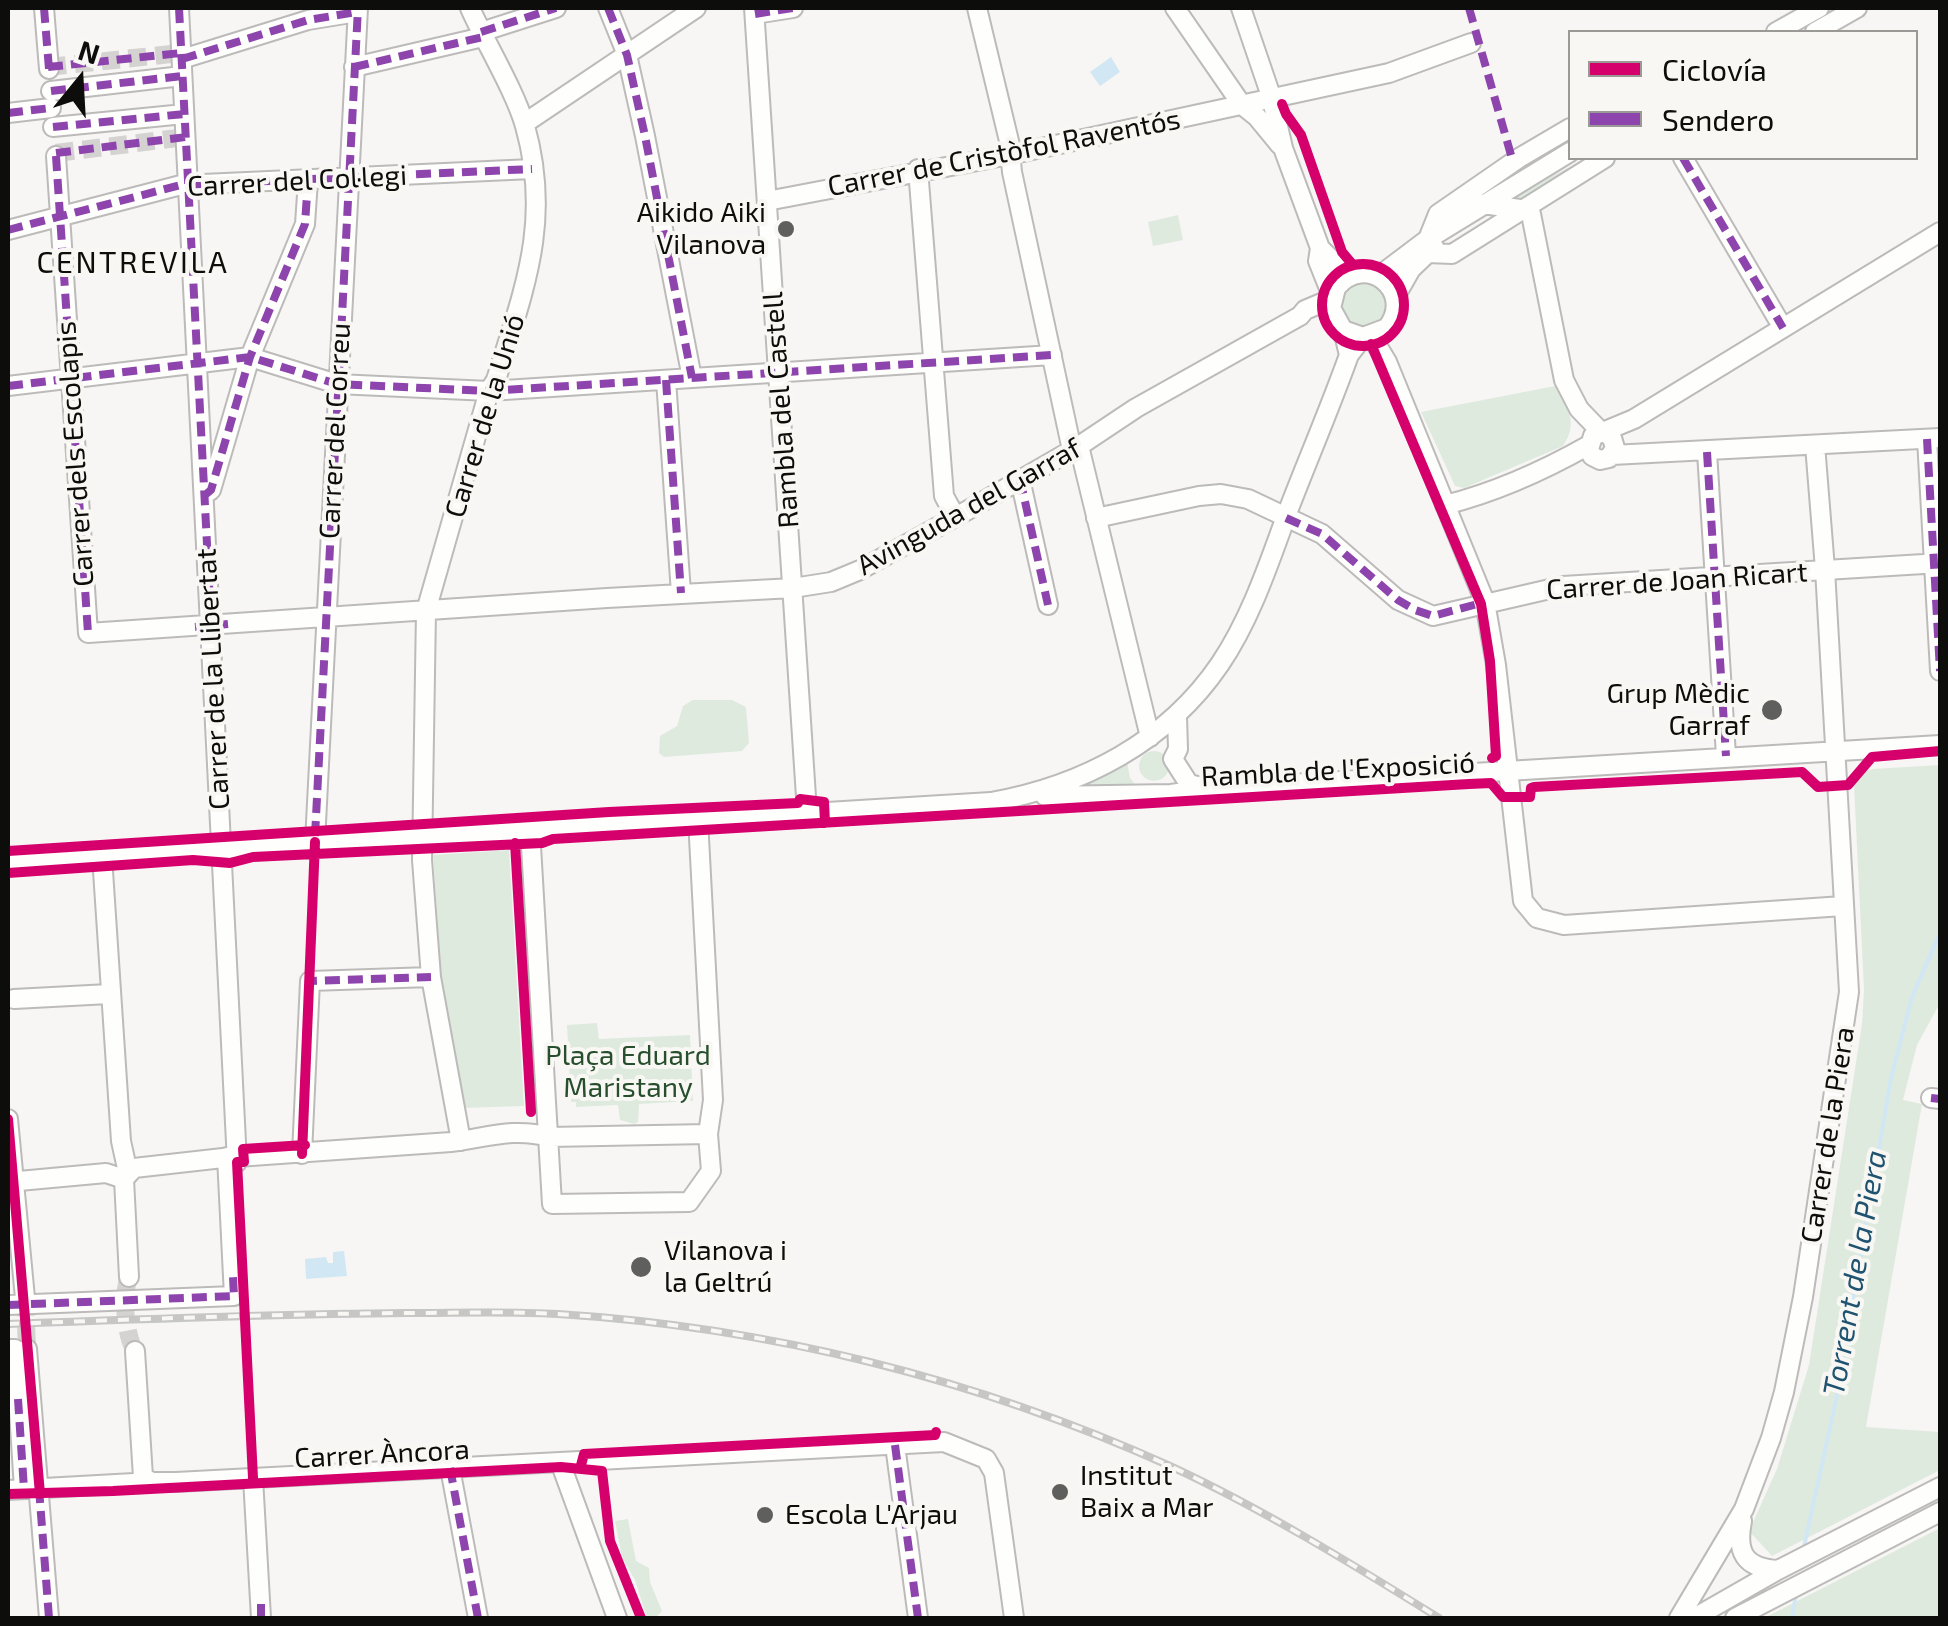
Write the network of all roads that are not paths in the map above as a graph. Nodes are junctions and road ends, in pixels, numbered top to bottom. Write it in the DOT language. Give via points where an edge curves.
graph roads {
  1 [pos="44,8"];
  2 [pos="179,8"];
  3 [pos="470,8"];
  4 [pos="556,8"];
  5 [pos="608,8"];
  6 [pos="696,8"];
  7 [pos="792,8"];
  8 [pos="977,8"];
  9 [pos="1175,8"];
  10 [pos="1240,8"];
  11 [pos="1818,8"];
  12 [pos="1857,8"];
  13 [pos="754,11"];
  14 [pos="357,13"];
  15 [pos="1780,30"];
  16 [pos="1818,30"];
  17 [pos="482,35"];
  18 [pos="1471,43"];
  19 [pos="626,54"];
  20 [pos="182,61"];
  21 [pos="48,67"];
  22 [pos="354,67"];
  23 [pos="1270,96"];
  24 [pos="1242,106"];
  25 [pos="52,109"];
  26 [pos="8,113"];
  27 [pos="184,114"];
  28 [pos="524,124"];
  29 [pos="1568,129"];
  30 [pos="1283,148"];
  31 [pos="1009,154"];
  32 [pos="1568,154"];
  33 [pos="56,156"];
  34 [pos="1602,160"];
  35 [pos="1684,160"];
  36 [pos="532,169"];
  37 [pos="918,169"];
  38 [pos="348,179"];
  39 [pos="308,180"];
  40 [pos="188,184"];
  41 [pos="767,201"];
  42 [pos="1482,204"];
  43 [pos="1520,209"];
  44 [pos="59,217"];
  45 [pos="8,230"];
  46 [pos="1940,232"];
  47 [pos="1428,246"];
  48 [pos="1320,248"];
  49 [pos="1356,273"];
  50 [pos="1380,276"];
  51 [pos="1332,297"];
  52 [pos="1395,297"];
  53 [pos="1300,316"];
  54 [pos="1392,322"];
  55 [pos="1340,327"];
  56 [pos="1783,328"];
  57 [pos="1367,337"];
  58 [pos="1052,355"];
  59 [pos="1349,355"];
  60 [pos="252,357"];
  61 [pos="197,361"];
  62 [pos="934,362"];
  63 [pos="1387,362"];
  64 [pos="778,372"];
  65 [pos="692,378"];
  66 [pos="70,379"];
  67 [pos="666,380"];
  68 [pos="337,384"];
  69 [pos="8,386"];
  70 [pos="489,391"];
  71 [pos="1934,438"];
  72 [pos="1601,445"];
  73 [pos="1815,445"];
  74 [pos="1075,448"];
  75 [pos="1707,452"];
  76 [pos="1020,480"];
  77 [pos="204,495"];
  78 [pos="1446,505"];
  79 [pos="955,516"];
  80 [pos="1096,518"];
  81 [pos="1286,518"];
  82 [pos="1937,563"];
  83 [pos="1825,569"];
  84 [pos="1715,578"];
  85 [pos="793,588"];
  86 [pos="681,593"];
  87 [pos="1485,602"];
  88 [pos="1048,605"];
  89 [pos="426,611"];
  90 [pos="326,618"];
  91 [pos="212,625"];
  92 [pos="88,633"];
  93 [pos="1940,672"];
  94 [pos="1177,716"];
  95 [pos="1150,736"];
  96 [pos="1940,745"];
  97 [pos="1836,752"];
  98 [pos="1726,756"];
  99 [pos="1507,771"];
  100 [pos="1207,788"];
  101 [pos="1020,797"];
  102 [pos="806,812"];
  103 [pos="698,819"];
  104 [pos="530,829"];
  105 [pos="421,836"];
  106 [pos="314,842"];
  107 [pos="221,848"];
  108 [pos="102,856"];
  109 [pos="8,862"];
  110 [pos="1843,906"];
  111 [pos="431,977"];
  112 [pos="109,994"];
  113 [pos="14,999"];
  114 [pos="8,1119"];
  115 [pos="708,1134"];
  116 [pos="550,1137"];
  117 [pos="461,1141"];
  118 [pos="302,1154"];
  119 [pos="234,1159"];
  120 [pos="129,1173"];
  121 [pos="10,1182"];
  122 [pos="129,1277"];
  123 [pos="14,1303"];
  124 [pos="17,1349"];
  125 [pos="135,1350"];
  126 [pos="895,1445"];
  127 [pos="560,1462"];
  128 [pos="450,1468"];
  129 [pos="253,1478"];
  130 [pos="144,1480"];
  131 [pos="1940,1487"];
  132 [pos="24,1489"];
  133 [pos="1744,1509"];
  134 [pos="1940,1512"];
  135 [pos="1780,1569"];
  136 [pos="48,1618"];
  137 [pos="262,1618"];
  138 [pos="478,1618"];
  139 [pos="617,1618"];
  140 [pos="918,1618"];
  141 [pos="1014,1618"];
  142 [pos="1679,1618"];
  143 [pos="1694,1618"];
  144 [pos="1735,1618"];
  1 -- 21 [label="street"];
  2 -- 20 [label="street, Carrer de la Llibertat"];
  3 -- 17 [label="street, Carrer de la Unió"];
  4 -- 17 [label="street"];
  5 -- 19 [label="street"];
  6 -- 19 [label="street"];
  7 -- 13 [label="street"];
  8 -- 31 [label="street"];
  9 -- 24 [label="street"];
  10 -- 23 [label="street"];
  11 -- 15 [label="street"];
  12 -- 16 [label="street"];
  13 -- 41 [label="street, Rambla del Castell"];
  14 -- 20 [label="street"];
  14 -- 22 [label="street, Carrer del Correu"];
  17 -- 22 [label="street"];
  17 -- 28 [label="street, Carrer de la Unió"];
  18 -- 23 [label="street, Carrer de Cristòfol Raventós" via="1390,73"];
  19 -- 28 [label="street"];
  19 -- 65 [label="street"];
  20 -- 25 [label="street"];
  20 -- 27 [label="street, Carrer de la Llibertat"];
  22 -- 38 [label="street, Carrer del Correu"];
  23 -- 24 [label="street, Carrer de Cristòfol Raventós"];
  23 -- 30 [label="street"];
  24 -- 30 [label="street"];
  24 -- 31 [label="street, Carrer de Cristòfol Raventós"];
  25 -- 26 [label="street"];
  25 -- 27 [label="street"];
  27 -- 40 [label="street, Carrer de la Llibertat"];
  28 -- 36 [label="street, Carrer de la Unió"];
  29 -- 47 [label="street" via="1438,214"];
  30 -- 48 [label="street"];
  31 -- 37 [label="street, Carrer de Cristòfol Raventós"];
  31 -- 58 [label="street"];
  32 -- 42 [label="street"];
  33 -- 44 [label="street, Carrer dels Escolapis"];
  34 -- 43 [label="street"];
  35 -- 56 [label="street"];
  36 -- 38 [label="street, Carrer del Col·legi"];
  36 -- 70 [label="street, Carrer de la Unió" via="534,248"];
  37 -- 41 [label="street, Carrer de Cristòfol Raventós"];
  37 -- 62 [label="street"];
  38 -- 39 [label="street, Carrer del Col·legi"];
  38 -- 68 [label="street, Carrer del Correu"];
  39 -- 40 [label="street, Carrer del Col·legi"];
  39 -- 60 [label="street" via="305,224"];
  40 -- 44 [label="street, Carrer del Col·legi"];
  40 -- 61 [label="street, Carrer de la Llibertat"];
  41 -- 64 [label="street, Rambla del Castell"];
  42 -- 43 [label="street"];
  42 -- 47 [label="street"];
  43 -- 47 [label="street" via="1452,254"];
  43 -- 72 [label="street" via="1531,214 1564,380"];
  44 -- 45 [label="street, Carrer del Col·legi"];
  44 -- 66 [label="street, Carrer dels Escolapis"];
  46 -- 56 [label="street"];
  47 -- 50 [label="street"];
  47 -- 52 [label="street"];
  48 -- 49 [label="street"];
  48 -- 51 [label="street" via="1318,261"];
  49 -- 50 [label="street"];
  49 -- 51 [label="street"];
  50 -- 52 [label="street"];
  51 -- 53 [label="street, Avinguda del Garraf"];
  51 -- 55 [label="street"];
  52 -- 54 [label="street"];
  53 -- 55 [label="street"];
  53 -- 74 [label="street, Avinguda del Garraf"];
  54 -- 57 [label="street"];
  54 -- 63 [label="street"];
  55 -- 57 [label="street"];
  55 -- 59 [label="street"];
  56 -- 72 [label="street" via="1615,425"];
  57 -- 59 [label="street, Rambla de l'Exposició"];
  57 -- 63 [label="street"];
  58 -- 62 [label="street"];
  58 -- 74 [label="street"];
  59 -- 81 [label="street, Rambla de l'Exposició"];
  60 -- 61 [label="street"];
  60 -- 68 [label="street"];
  60 -- 77 [label="street"];
  61 -- 66 [label="street"];
  61 -- 77 [label="street, Carrer de la Llibertat"];
  62 -- 64 [label="street"];
  62 -- 79 [label="street" via="944,496"];
  63 -- 78 [label="street"];
  64 -- 65 [label="street"];
  64 -- 85 [label="street, Rambla del Castell"];
  65 -- 67 [label="street"];
  66 -- 69 [label="street"];
  66 -- 92 [label="street, Carrer dels Escolapis"];
  67 -- 70 [label="street"];
  67 -- 86 [label="street"];
  68 -- 70 [label="street"];
  68 -- 90 [label="street, Carrer del Correu"];
  70 -- 89 [label="street, Carrer de la Unió"];
  71 -- 73 [label="street"];
  71 -- 82 [label="street"];
  72 -- 75 [label="street"];
  72 -- 78 [label="street"];
  73 -- 75 [label="street"];
  73 -- 83 [label="street, Carrer de la Piera"];
  74 -- 76 [label="street, Avinguda del Garraf"];
  74 -- 80 [label="street"];
  75 -- 84 [label="street"];
  76 -- 79 [label="street, Avinguda del Garraf"];
  76 -- 88 [label="street"];
  77 -- 91 [label="street, Carrer de la Llibertat"];
  78 -- 87 [label="street"];
  79 -- 85 [label="street, Avinguda del Garraf" via="860,570"];
  80 -- 81 [label="street, Carrer de Joan Ricart" via="1221,494"];
  80 -- 95 [label="street"];
  81 -- 87 [label="street, Carrer de Joan Ricart" via="1322,534 1415,610 1433,616"];
  81 -- 94 [label="street, Rambla de l'Exposició" via="1230,647"];
  82 -- 83 [label="street, Carrer de Joan Ricart"];
  82 -- 93 [label="street"];
  83 -- 84 [label="street, Carrer de Joan Ricart"];
  83 -- 97 [label="street, Carrer de la Piera"];
  84 -- 87 [label="street, Carrer de Joan Ricart" via="1563,586"];
  84 -- 98 [label="street"];
  85 -- 86 [label="street, Avinguda del Garraf"];
  85 -- 102 [label="street, Rambla del Castell"];
  86 -- 89 [label="street, Avinguda del Garraf"];
  87 -- 99 [label="street"];
  89 -- 90 [label="street, Avinguda del Garraf"];
  89 -- 105 [label="street, Carrer de la Unió"];
  90 -- 91 [label="street, Avinguda del Garraf"];
  90 -- 106 [label="street, Carrer del Correu"];
  91 -- 92 [label="street, Avinguda del Garraf"];
  91 -- 107 [label="street, Carrer de la Llibertat"];
  94 -- 95 [label="street, Rambla de l'Exposició"];
  94 -- 100 [label="street" via="1174,759 1190,784"];
  95 -- 101 [label="street, Rambla de l'Exposició" via="1098,769"];
  96 -- 97 [label="street, Rambla de l'Exposició"];
  97 -- 98 [label="street, Rambla de l'Exposició"];
  97 -- 110 [label="street, Carrer de la Piera"];
  98 -- 99 [label="street, Rambla de l'Exposició"];
  99 -- 100 [label="street, Rambla de l'Exposició"];
  99 -- 110 [label="street" via="1523,901 1537,918 1564,925"];
  100 -- 101 [label="street, Rambla de l'Exposició"];
  101 -- 102 [label="street, Rambla de l'Exposició"];
  102 -- 103 [label="street, Rambla de l'Exposició"];
  103 -- 104 [label="street, Rambla de l'Exposició"];
  103 -- 115 [label="street" via="713,1100"];
  104 -- 105 [label="street, Rambla de l'Exposició"];
  104 -- 116 [label="street"];
  105 -- 106 [label="street, Rambla de l'Exposició"];
  105 -- 111 [label="street, Carrer de la Unió"];
  106 -- 107 [label="street, Rambla de l'Exposició"];
  107 -- 108 [label="street, Rambla de l'Exposició"];
  107 -- 119 [label="street, Carrer de la Llibertat"];
  108 -- 109 [label="street, Rambla de l'Exposició"];
  108 -- 112 [label="street"];
  110 -- 133 [label="street, Carrer de la Piera" via="1849,992 1804,1297 1772,1438"];
  111 -- 117 [label="street, Carrer de la Unió"];
  111 -- 118 [label="street" via="310,981"];
  112 -- 113 [label="street"];
  112 -- 120 [label="street"];
  114 -- 121 [label="street"];
  115 -- 116 [label="street"];
  115 -- 116 [label="street" via="711,1171 690,1202 552,1204"];
  116 -- 117 [label="street" via="531,1132"];
  117 -- 118 [label="street"];
  118 -- 119 [label="street"];
  119 -- 120 [label="street"];
  119 -- 123 [label="street, Carrer de la Llibertat" via="234,1296"];
  120 -- 121 [label="street"];
  120 -- 122 [label="street"];
  121 -- 123 [label="street"];
  124 -- 132 [label="street"];
  125 -- 130 [label="street"];
  126 -- 127 [label="street, Carrer Àncora"];
  126 -- 140 [label="street"];
  126 -- 141 [label="street, Carrer Àncora" via="944,1442 986,1458 994,1472"];
  127 -- 128 [label="street, Carrer Àncora"];
  127 -- 139 [label="street"];
  128 -- 129 [label="street, Carrer Àncora"];
  128 -- 138 [label="street"];
  129 -- 130 [label="street, Carrer Àncora"];
  129 -- 137 [label="street"];
  130 -- 132 [label="street, Carrer Àncora"];
  131 -- 135 [label="street"];
  132 -- 136 [label="street"];
  133 -- 135 [label="street, Carrer de la Piera" via="1738,1543 1744,1556 1765,1569"];
  133 -- 142 [label="street, Carrer de la Piera"];
  134 -- 144 [label="street"];
  135 -- 143 [label="street"];
}
